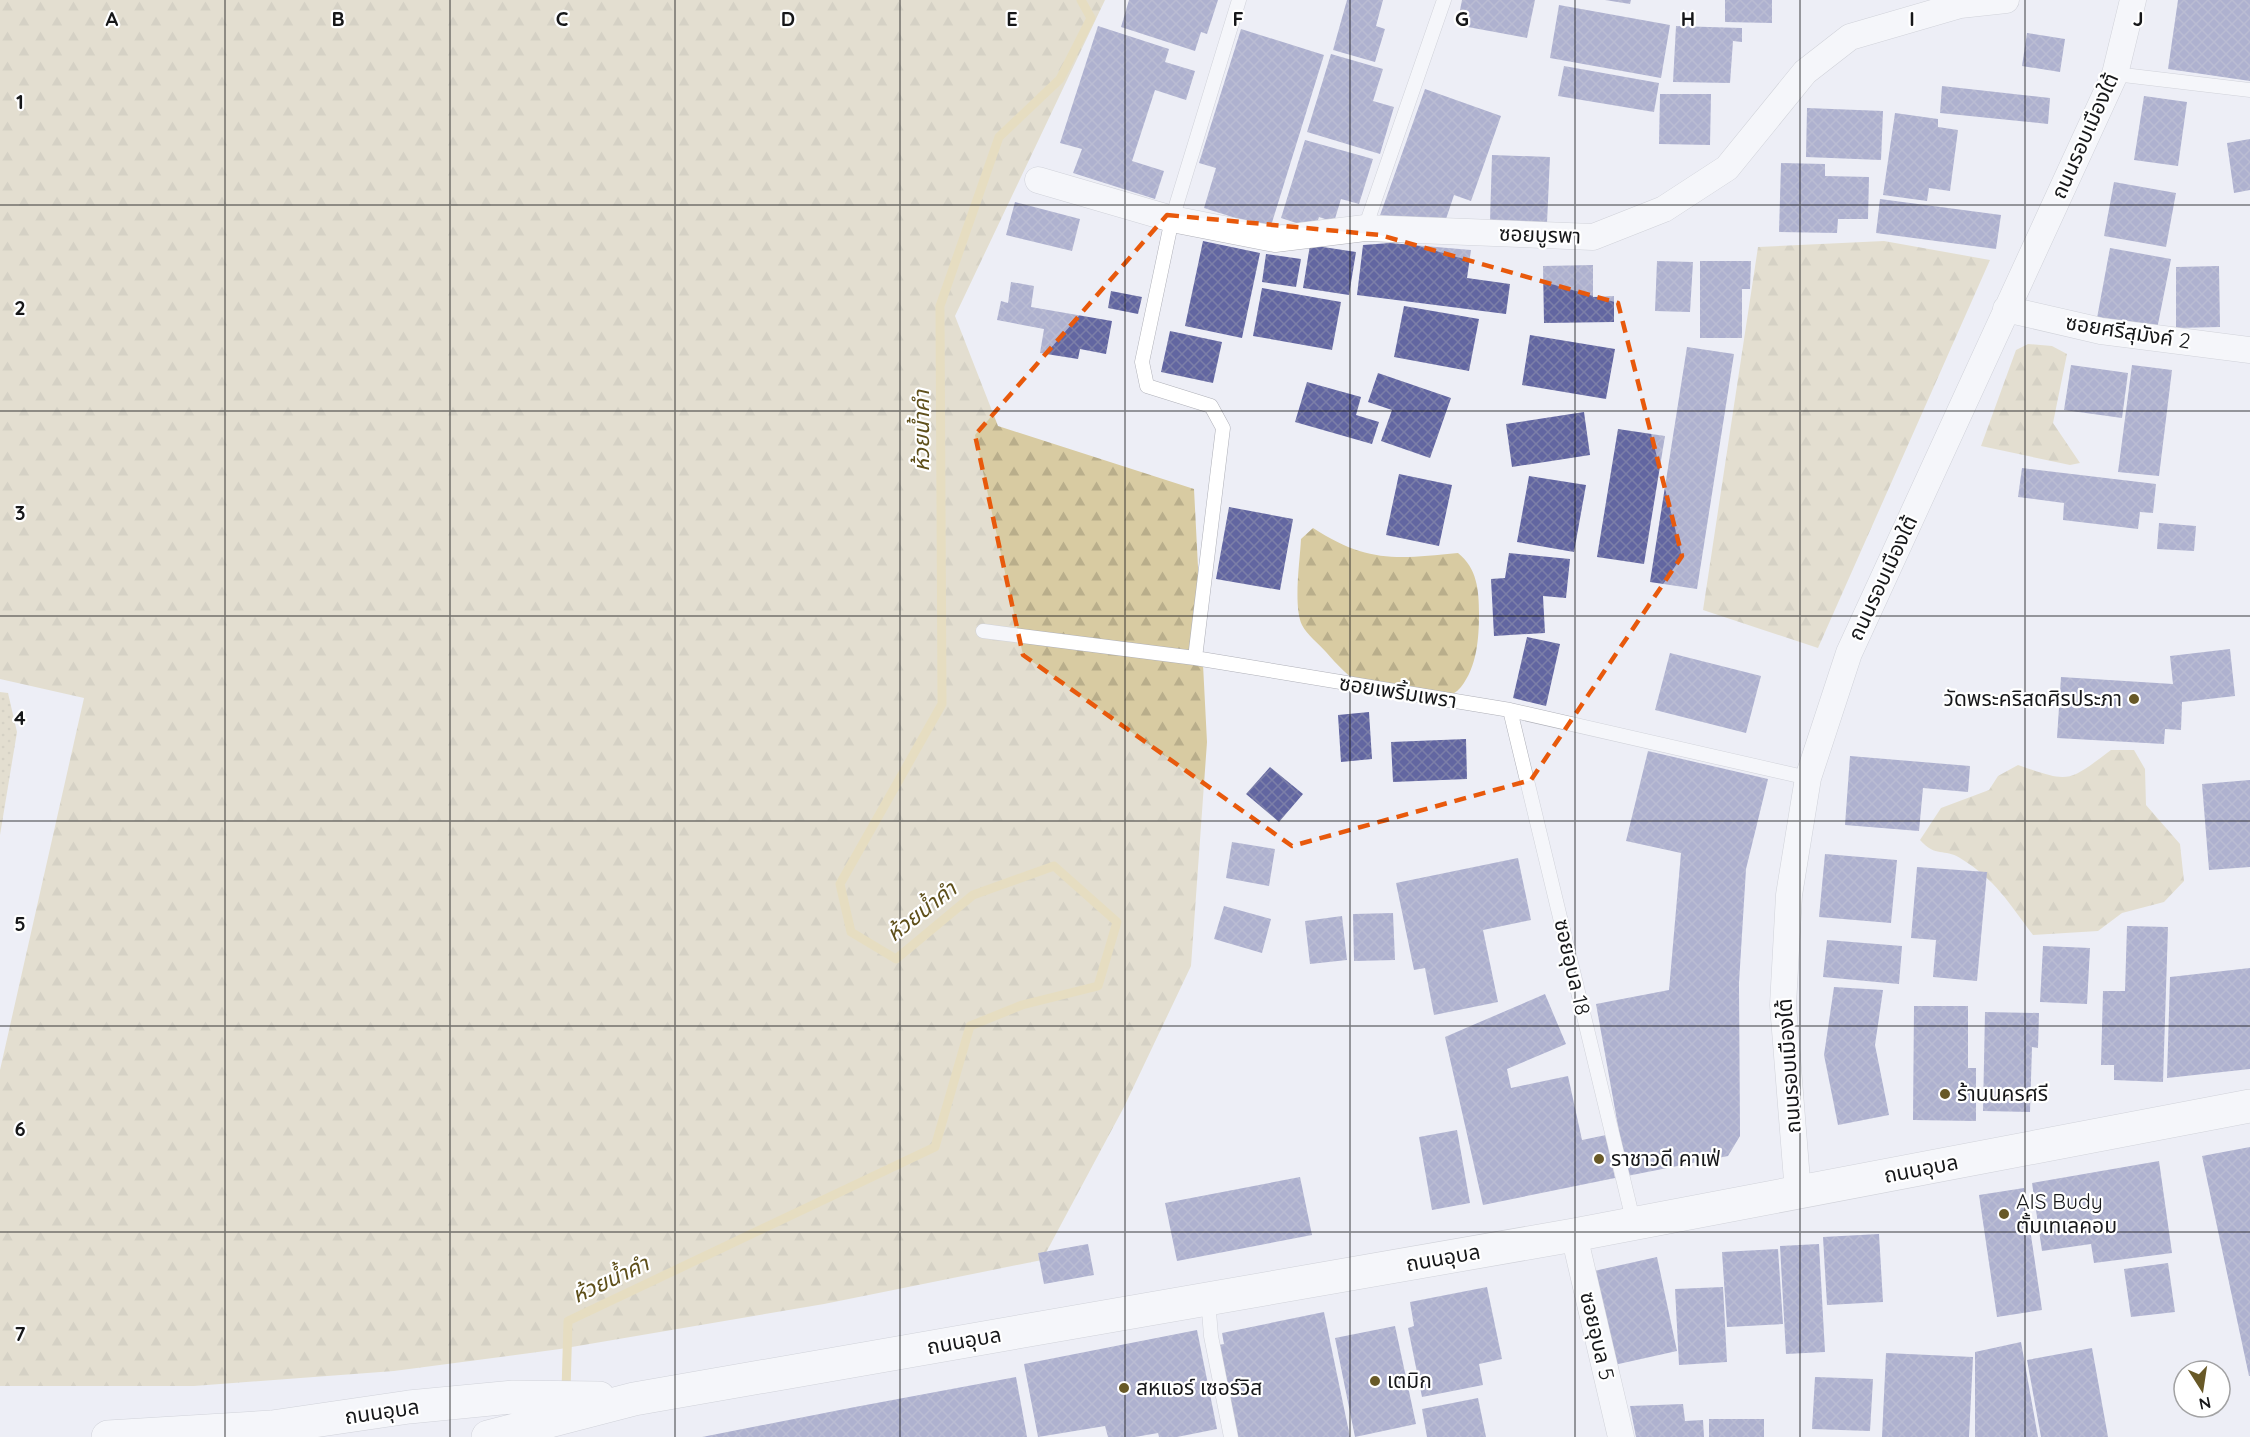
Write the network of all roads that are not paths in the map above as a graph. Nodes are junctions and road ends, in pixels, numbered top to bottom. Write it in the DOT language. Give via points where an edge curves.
graph roads {
  1 [pos="1239,0"];
  2 [pos="1444,0"];
  3 [pos="2006,0"];
  4 [pos="2133,0"];
  5 [pos="2115,74"];
  6 [pos="2250,90"];
  7 [pos="1038,180"];
  8 [pos="1172,219"];
  9 [pos="1365,228"];
  10 [pos="2006,309"];
  11 [pos="2250,350"];
  12 [pos="983,631"];
  13 [pos="1195,658"];
  14 [pos="1510,710"];
  15 [pos="1808,778"];
  16 [pos="2250,1106"];
  17 [pos="1798,1193"];
  18 [pos="1634,1224"];
  19 [pos="1574,1235"];
  20 [pos="1208,1299"];
  21 [pos="634,1399"];
  22 [pos="502,1434"];
  23 [pos="108,1437"];
  24 [pos="1231,1437"];
  25 [pos="1621,1437"];
  1 -- 8 [label="lane"];
  2 -- 9 [label="lane"];
  3 -- 9 [label="street, ซอยบูรพา" via="1960,5 1850,37 1805,72 1727,168 1664,209 1593,237"];
  4 -- 5 [label="street, ถนนรอบเมืองใต้"];
  5 -- 6 [label="lane"];
  5 -- 10 [label="street, ถนนรอบเมืองใต้"];
  7 -- 8 [label="street, ซอยบูรพา"];
  8 -- 9 [label="street, ซอยบูรพา" via="1275,239"];
  8 -- 13 [label="lane" via="1142,362 1147,386 1211,406 1223,428"];
  10 -- 11 [label="street, ซอยศรีสุมังค์ 2" via="2101,331"];
  10 -- 15 [label="street, ถนนรอบเมืองใต้" via="1849,653"];
  12 -- 13 [label="lane, ซอยเพริ้มเพรา"];
  13 -- 14 [label="lane, ซอยเพริ้มเพรา"];
  14 -- 15 [label="lane, ซอยเพริ้มเพรา"];
  14 -- 18 [label="lane, ซอยอุบล 18"];
  15 -- 17 [label="street, ถนนรอบเมืองใต้" via="1789,895 1784,1005"];
  16 -- 17 [label="main road, ถนนอุบล"];
  17 -- 18 [label="main road, ถนนอุบล"];
  18 -- 19 [label="main road, ถนนอุบล"];
  19 -- 20 [label="main road, ถนนอุบล"];
  19 -- 25 [label="street, ซอยอุบล 5"];
  20 -- 21 [label="main road, ถนนอุบล"];
  20 -- 24 [label="lane" via="1211,1336"];
  21 -- 22 [label="main road"];
  21 -- 23 [label="main road, ถนนอุบล" via="513,1397 272,1427"];
}
